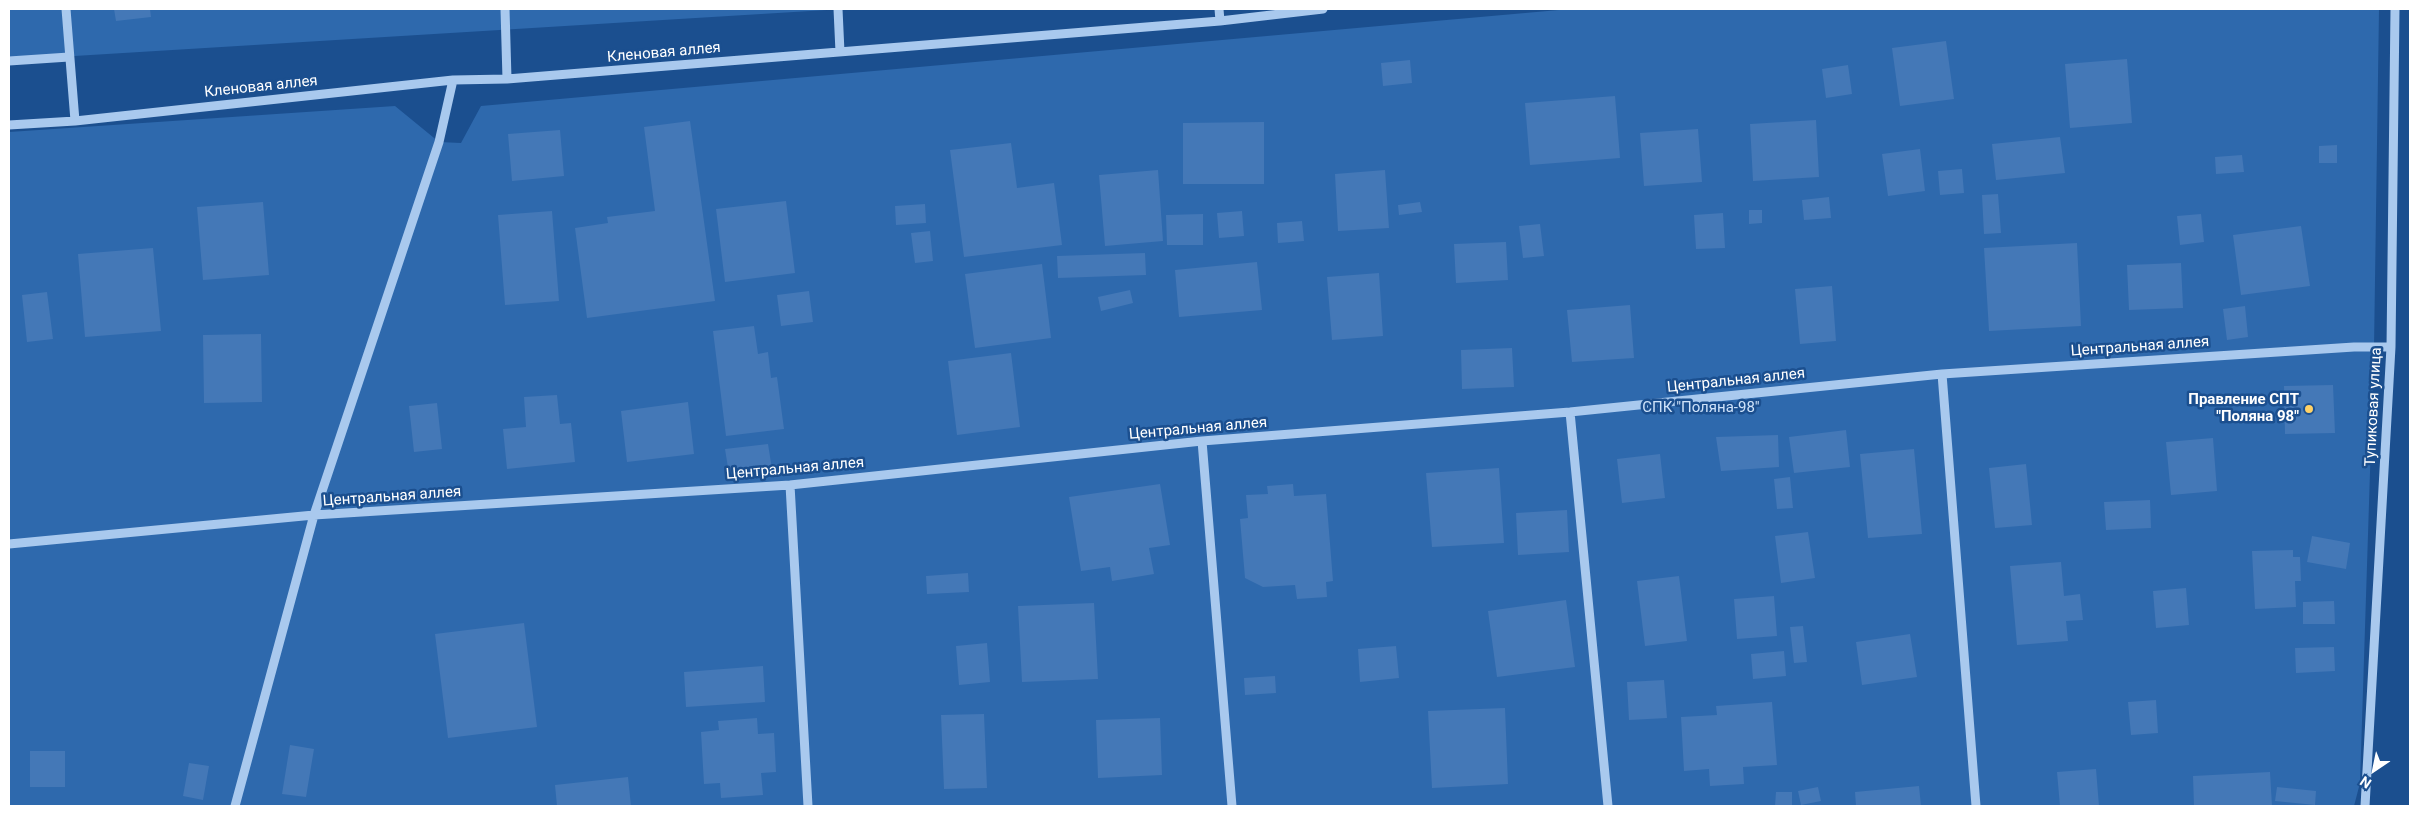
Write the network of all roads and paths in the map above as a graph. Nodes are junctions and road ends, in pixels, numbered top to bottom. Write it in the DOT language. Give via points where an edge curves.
graph roads {
  1 [pos="66,9"];
  2 [pos="499,9"];
  3 [pos="505,9"];
  4 [pos="838,9"];
  5 [pos="1219,9"];
  6 [pos="1323,9"];
  7 [pos="2396,9"];
  8 [pos="504,20"];
  9 [pos="1220,21"];
  10 [pos="840,52"];
  11 [pos="69,57"];
  12 [pos="9,61"];
  13 [pos="507,79"];
  14 [pos="453,80"];
  15 [pos="75,121"];
  16 [pos="9,125"];
  17 [pos="2391,347"];
  18 [pos="1942,374"];
  19 [pos="1570,412"];
  20 [pos="1202,441"];
  21 [pos="790,485"];
  22 [pos="314,516"];
  23 [pos="9,544"];
  24 [pos="235,806"];
  25 [pos="808,806"];
  26 [pos="1232,806"];
  27 [pos="1608,806"];
  28 [pos="1976,806"];
  29 [pos="2365,806"];
  1 -- 11 [label="street"];
  2 -- 8 [label="street"];
  3 -- 8 [label="street"];
  4 -- 10 [label="street"];
  5 -- 9 [label="street"];
  6 -- 9 [label="street, Кленовая аллея"];
  7 -- 17 [label="street, Тупиковая улица"];
  8 -- 13 [label="street"];
  9 -- 10 [label="street, Кленовая аллея"];
  10 -- 13 [label="street, Кленовая аллея"];
  11 -- 12 [label="street"];
  11 -- 15 [label="street"];
  13 -- 14 [label="street, Кленовая аллея"];
  14 -- 15 [label="street, Кленовая аллея"];
  14 -- 22 [label="street" via="440,142"];
  15 -- 16 [label="street, Кленовая аллея"];
  17 -- 18 [label="street, Центральная аллея"];
  17 -- 29 [label="street, Тупиковая улица"];
  18 -- 19 [label="street, Центральная аллея"];
  18 -- 28 [label="street"];
  19 -- 20 [label="street, Центральная аллея"];
  19 -- 27 [label="street"];
  20 -- 21 [label="street, Центральная аллея"];
  20 -- 26 [label="street"];
  21 -- 22 [label="street, Центральная аллея"];
  21 -- 25 [label="street"];
  22 -- 23 [label="street, Центральная аллея"];
  22 -- 24 [label="street"];
}
